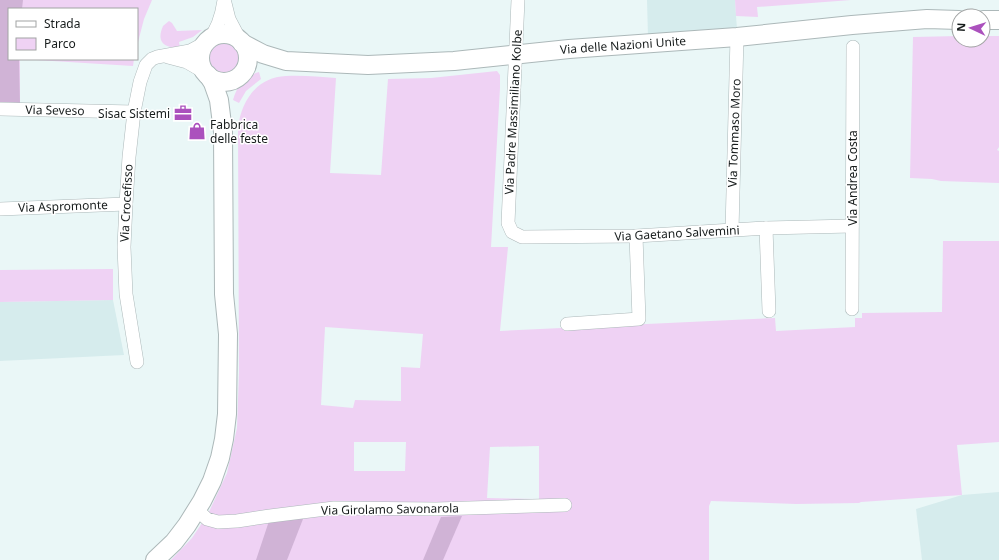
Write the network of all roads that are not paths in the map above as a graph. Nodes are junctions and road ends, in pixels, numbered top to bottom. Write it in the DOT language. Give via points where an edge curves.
graph roads {
  1 [pos="224,0"];
  2 [pos="518,0"];
  3 [pos="951,20"];
  4 [pos="737,37"];
  5 [pos="206,42"];
  6 [pos="241,42"];
  7 [pos="853,47"];
  8 [pos="516,54"];
  9 [pos="163,56"];
  10 [pos="286,61"];
  11 [pos="243,72"];
  12 [pos="207,74"];
  13 [pos="0,109"];
  14 [pos="134,112"];
  15 [pos="224,132"];
  16 [pos="126,204"];
  17 [pos="0,209"];
  18 [pos="508,223"];
  19 [pos="852,226"];
  20 [pos="766,228"];
  21 [pos="732,230"];
  22 [pos="636,236"];
  23 [pos="224,294"];
  24 [pos="852,309"];
  25 [pos="769,311"];
  26 [pos="567,324"];
  27 [pos="137,362"];
  28 [pos="565,505"];
  29 [pos="197,510"];
  30 [pos="142,560"];
  31 [pos="155,560"];
  1 -- 5 [label="street" via="216,30"];
  1 -- 6 [label="street" via="229,19"];
  2 -- 8 [label="street, Via Padre Massimiliano Kolbe"];
  3 -- 4 [label="street, Via delle Nazioni Unite" via="890,22"];
  4 -- 8 [label="street, Via delle Nazioni Unite"];
  4 -- 21 [label="street, Via Tommaso Moro"];
  5 -- 6 [label="street" via="225,34"];
  5 -- 9 [label="street, Via Crocefisso" via="190,51"];
  5 -- 12 [label="street" via="200,60"];
  6 -- 10 [label="street" via="263,54"];
  6 -- 11 [label="street" via="248,58"];
  7 -- 19 [label="street, Via Andrea Costa"];
  8 -- 10 [label="street, Via delle Nazioni Unite" via="454,61 368,65"];
  8 -- 18 [label="street, Via Padre Massimiliano Kolbe"];
  9 -- 12 [label="street" via="187,62"];
  9 -- 14 [label="street, Via Crocefisso" via="152,59 144,68"];
  10 -- 11 [label="street" via="274,62"];
  11 -- 12 [label="street" via="228,81 217,80"];
  11 -- 15 [label="street" via="229,101"];
  12 -- 15 [label="street" via="219,100"];
  13 -- 14 [label="street, Via Seveso"];
  14 -- 16 [label="street, Via Crocefisso"];
  15 -- 23 [label="street"];
  16 -- 17 [label="street, Via Aspromonte"];
  16 -- 27 [label="street, Via Crocefisso" via="126,294"];
  18 -- 22 [label="street, Via Gaetano Salvemini" via="512,232 522,237"];
  19 -- 20 [label="street, Via Gaetano Salvemini"];
  19 -- 24 [label="street, Via Andrea Costa"];
  20 -- 21 [label="street, Via Gaetano Salvemini"];
  20 -- 25 [label="street"];
  21 -- 22 [label="street, Via Gaetano Salvemini"];
  22 -- 26 [label="street" via="639,319"];
  23 -- 29 [label="street" via="228,341 227,414 224,438 212,480"];
  23 -- 30 [label="street" via="219,327 219,413 213,452 189,509 164,540"];
  28 -- 29 [label="street, Via Girolamo Savonarola" via="436,509 334,508 218,522 207,519"];
  29 -- 31 [label="street" via="174,542"];
}
